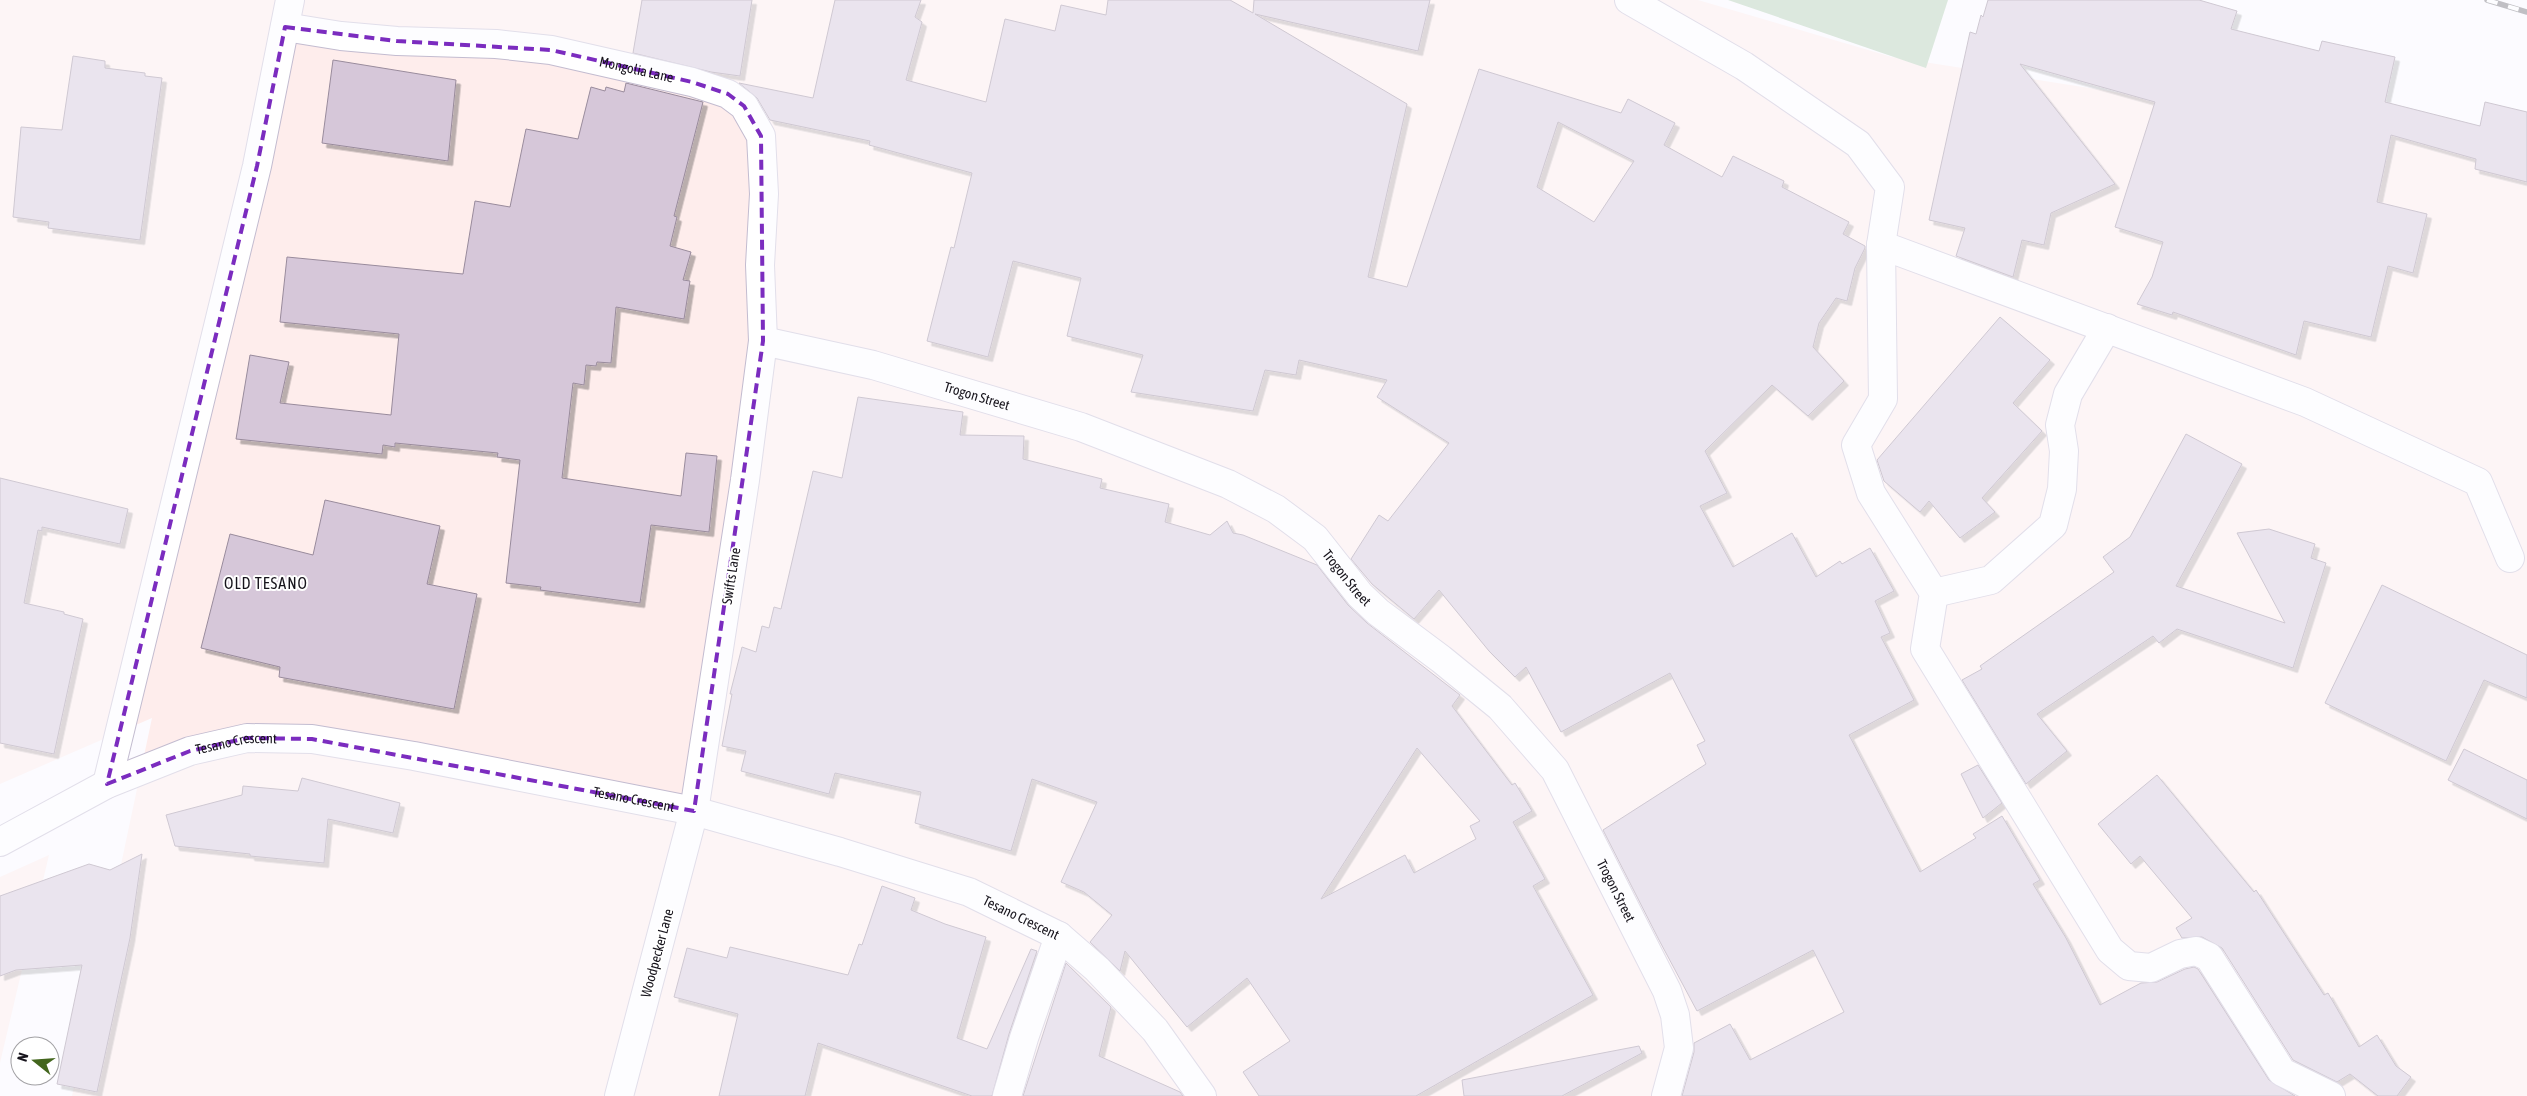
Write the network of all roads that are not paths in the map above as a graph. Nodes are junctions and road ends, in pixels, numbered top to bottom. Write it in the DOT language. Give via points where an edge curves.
graph roads {
  1 [pos="290,0"];
  2 [pos="1629,0"];
  3 [pos="285,27"];
  4 [pos="1881,245"];
  5 [pos="2107,328"];
  6 [pos="763,341"];
  7 [pos="2510,558"];
  8 [pos="1934,593"];
  9 [pos="107,784"];
  10 [pos="694,811"];
  11 [pos="0,842"];
  12 [pos="1059,936"];
  13 [pos="619,1096"];
  14 [pos="1007,1096"];
  15 [pos="1202,1096"];
  16 [pos="1666,1096"];
  17 [pos="2331,1096"];
  1 -- 3 [label="street"];
  2 -- 4 [label="street" via="1744,66 1858,144 1890,187"];
  3 -- 6 [label="street, Mongolia Lane" via="397,41 496,44 551,50 692,82 728,94 744,106 761,136"];
  3 -- 9 [label="street" via="254,176"];
  4 -- 5 [label="street"];
  4 -- 8 [label="street" via="1883,399 1856,445 1871,493"];
  5 -- 7 [label="street" via="2305,402 2478,482"];
  5 -- 8 [label="street" via="2068,394 2060,425 2064,451 2062,490 2053,525 1991,580"];
  6 -- 10 [label="street, Swifts Lane" via="746,480"];
  6 -- 16 [label="street, Trogon Street" via="873,365 1081,427 1228,484 1276,509 1315,538 1360,595 1500,707 1555,770 1667,991 1675,1015 1678,1048"];
  8 -- 17 [label="street" via="1925,649 2110,950 2129,966 2151,968 2180,954 2196,951 2209,956 2282,1072"];
  9 -- 10 [label="street, Tesano Crescent" via="199,749 246,738 312,739"];
  9 -- 11 [label="street, Tesano Crescent"];
  10 -- 12 [label="street, Tesano Crescent" via="968,892"];
  10 -- 13 [label="street, Woodpecker Lane"];
  12 -- 14 [label="street"];
  12 -- 15 [label="street, Tesano Crescent" via="1098,969 1155,1030"];
}
